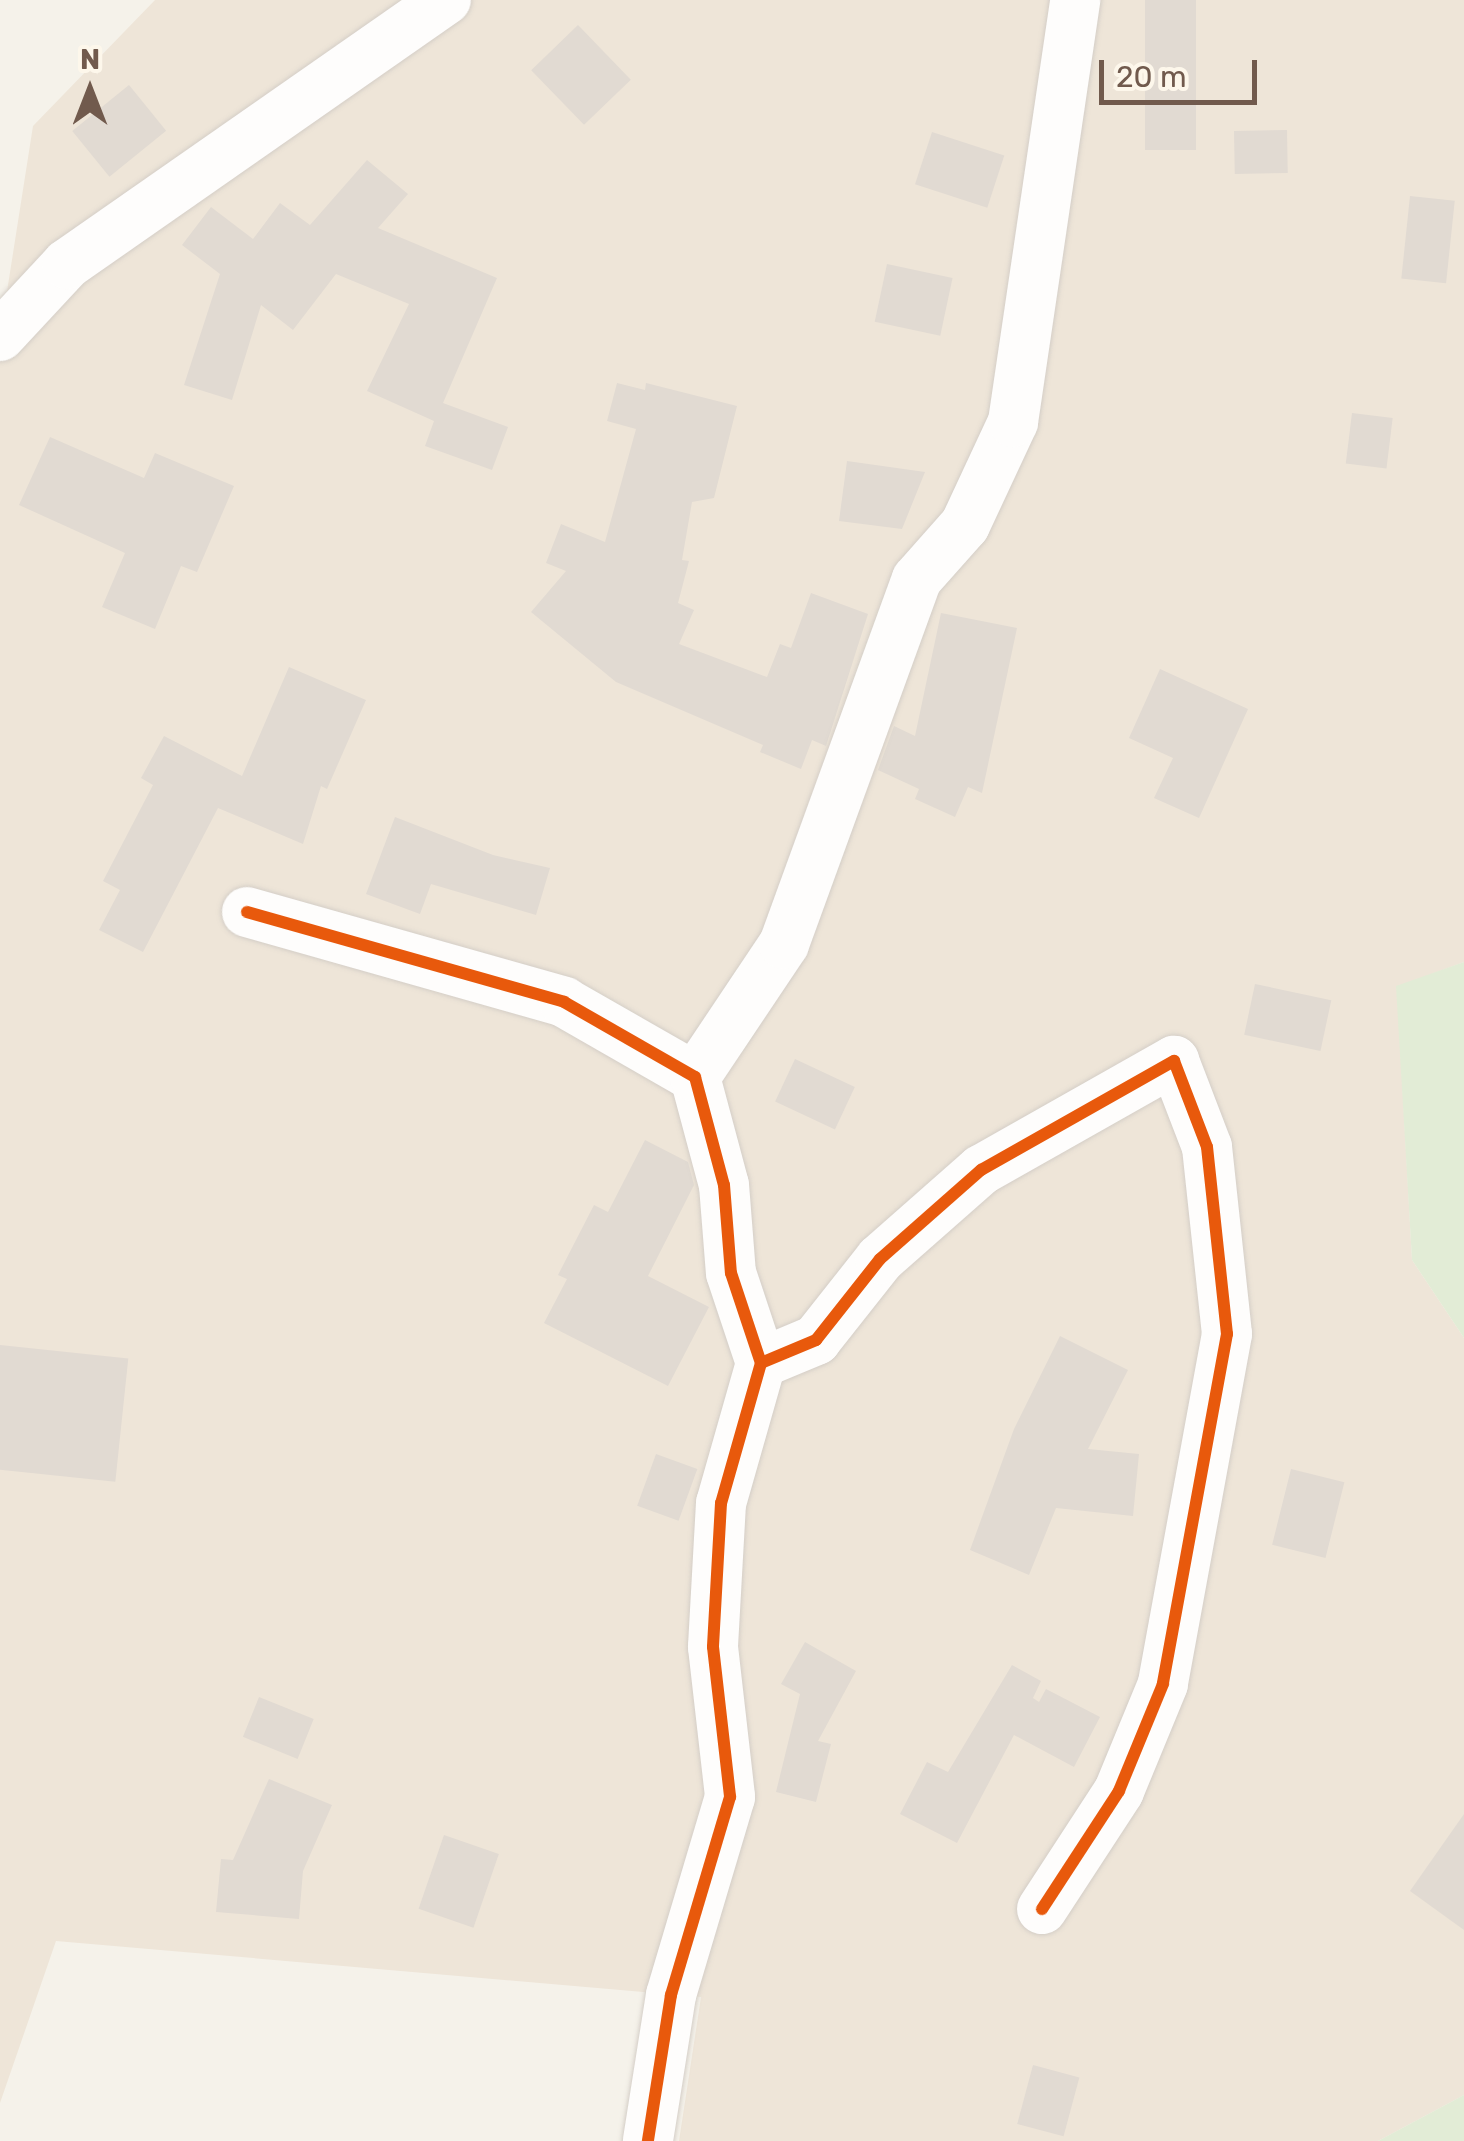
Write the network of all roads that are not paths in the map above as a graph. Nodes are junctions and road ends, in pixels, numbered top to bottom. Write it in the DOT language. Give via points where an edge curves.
graph roads {
  1 [pos="446,0"];
  2 [pos="1075,0"];
  3 [pos="0,336"];
  4 [pos="247,912"];
  5 [pos="695,1077"];
  6 [pos="761,1363"];
  7 [pos="1042,1909"];
  8 [pos="648,2141"];
  1 -- 3 [label="street" via="67,264"];
  2 -- 5 [label="street" via="1013,422 965,525 917,579 784,944"];
  4 -- 5 [label="street" via="564,1002"];
  5 -- 6 [label="street" via="724,1185 731,1273"];
  6 -- 7 [label="street" via="816,1340 880,1259 981,1170 1174,1061 1206,1146 1228,1334 1163,1684 1120,1791"];
  6 -- 8 [label="street" via="721,1502 712,1647 730,1797 671,1995"];
}
